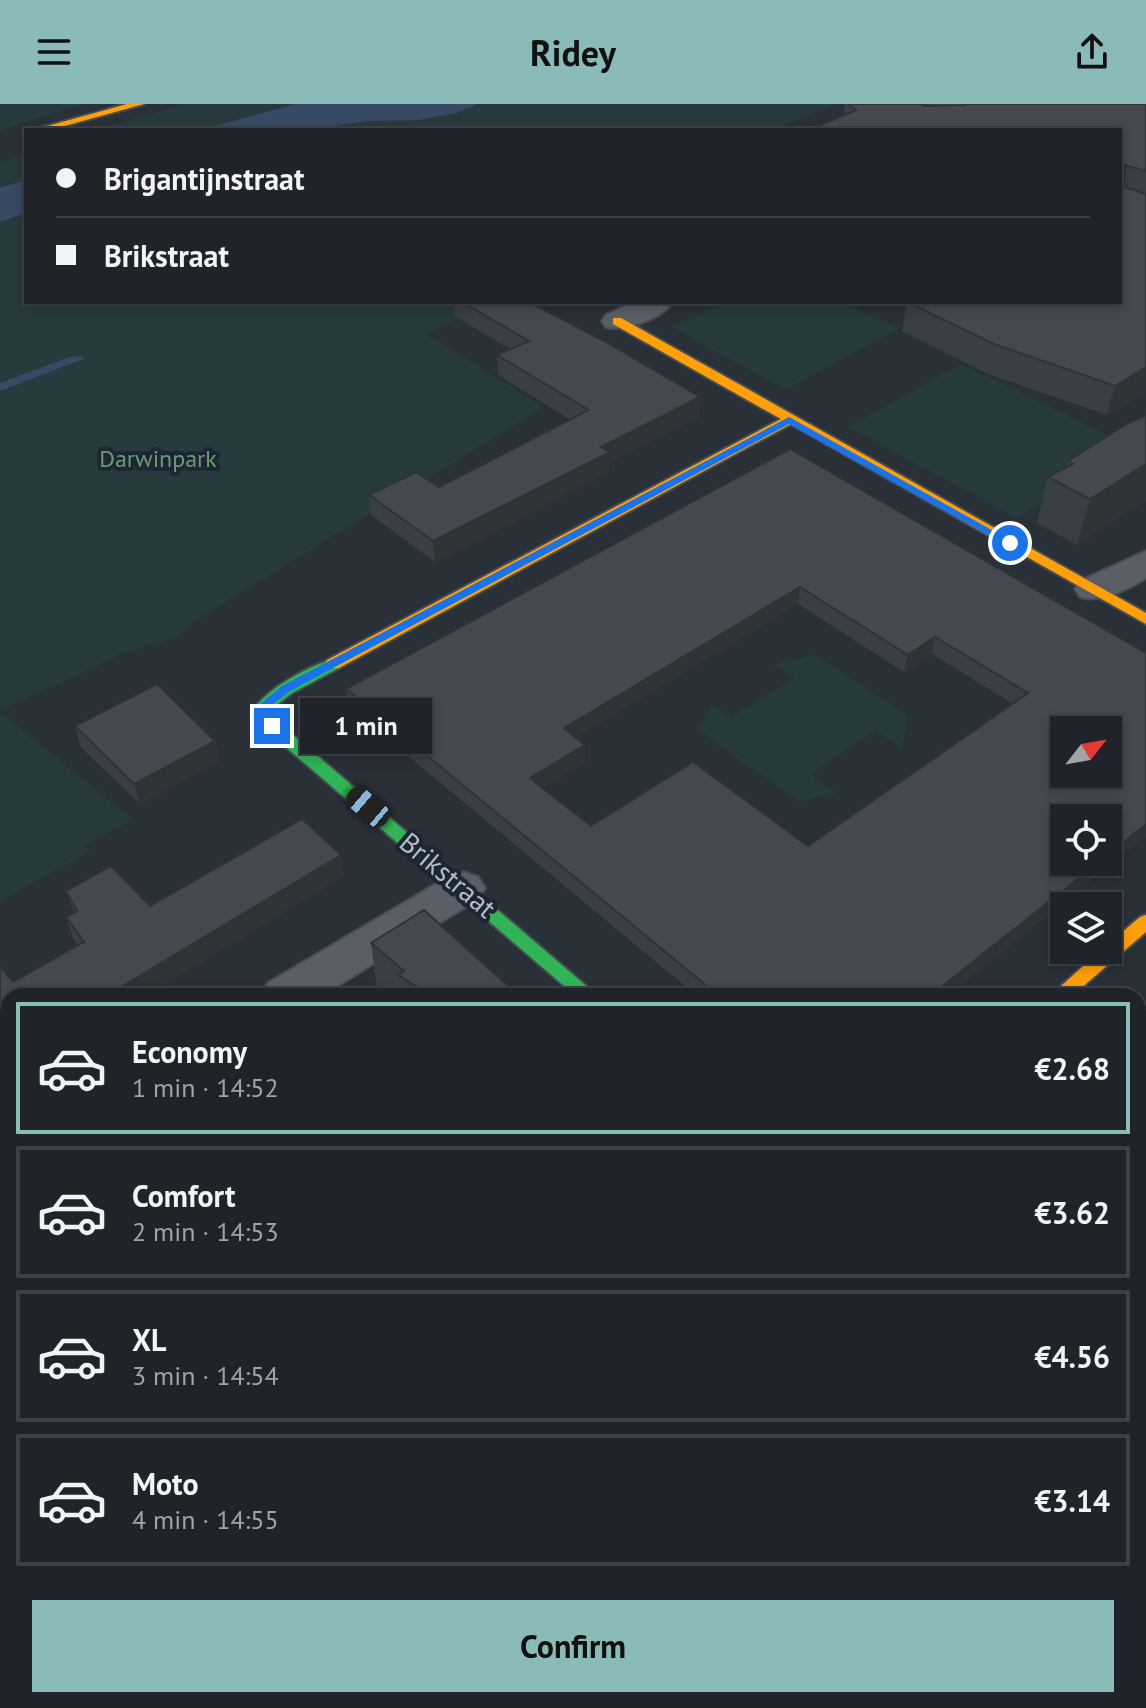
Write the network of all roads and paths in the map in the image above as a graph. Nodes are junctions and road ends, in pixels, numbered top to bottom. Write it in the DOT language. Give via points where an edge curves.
graph roads {
  1 [pos="134,105"];
  2 [pos="46,128"];
  3 [pos="654,304"];
  4 [pos="617,321"];
  5 [pos="789,420"];
  6 [pos="1146,562"];
  7 [pos="1093,589"];
  8 [pos="1146,619"];
  9 [pos="463,888"];
  10 [pos="1146,922"];
  11 [pos="297,988"];
  12 [pos="580,988"];
  13 [pos="1068,988"];
  1 -- 2 [label="street"];
  3 -- 4 [label="street"];
  4 -- 5 [label="street"];
  5 -- 7 [label="street"];
  5 -- 9 [label="street, Brikstraat" via="286,689 265,705 272,726"];
  6 -- 7 [label="street"];
  7 -- 8 [label="street"];
  9 -- 11 [label="street"];
  9 -- 12 [label="street, Brikstraat"];
  10 -- 13 [label="street"];
}
